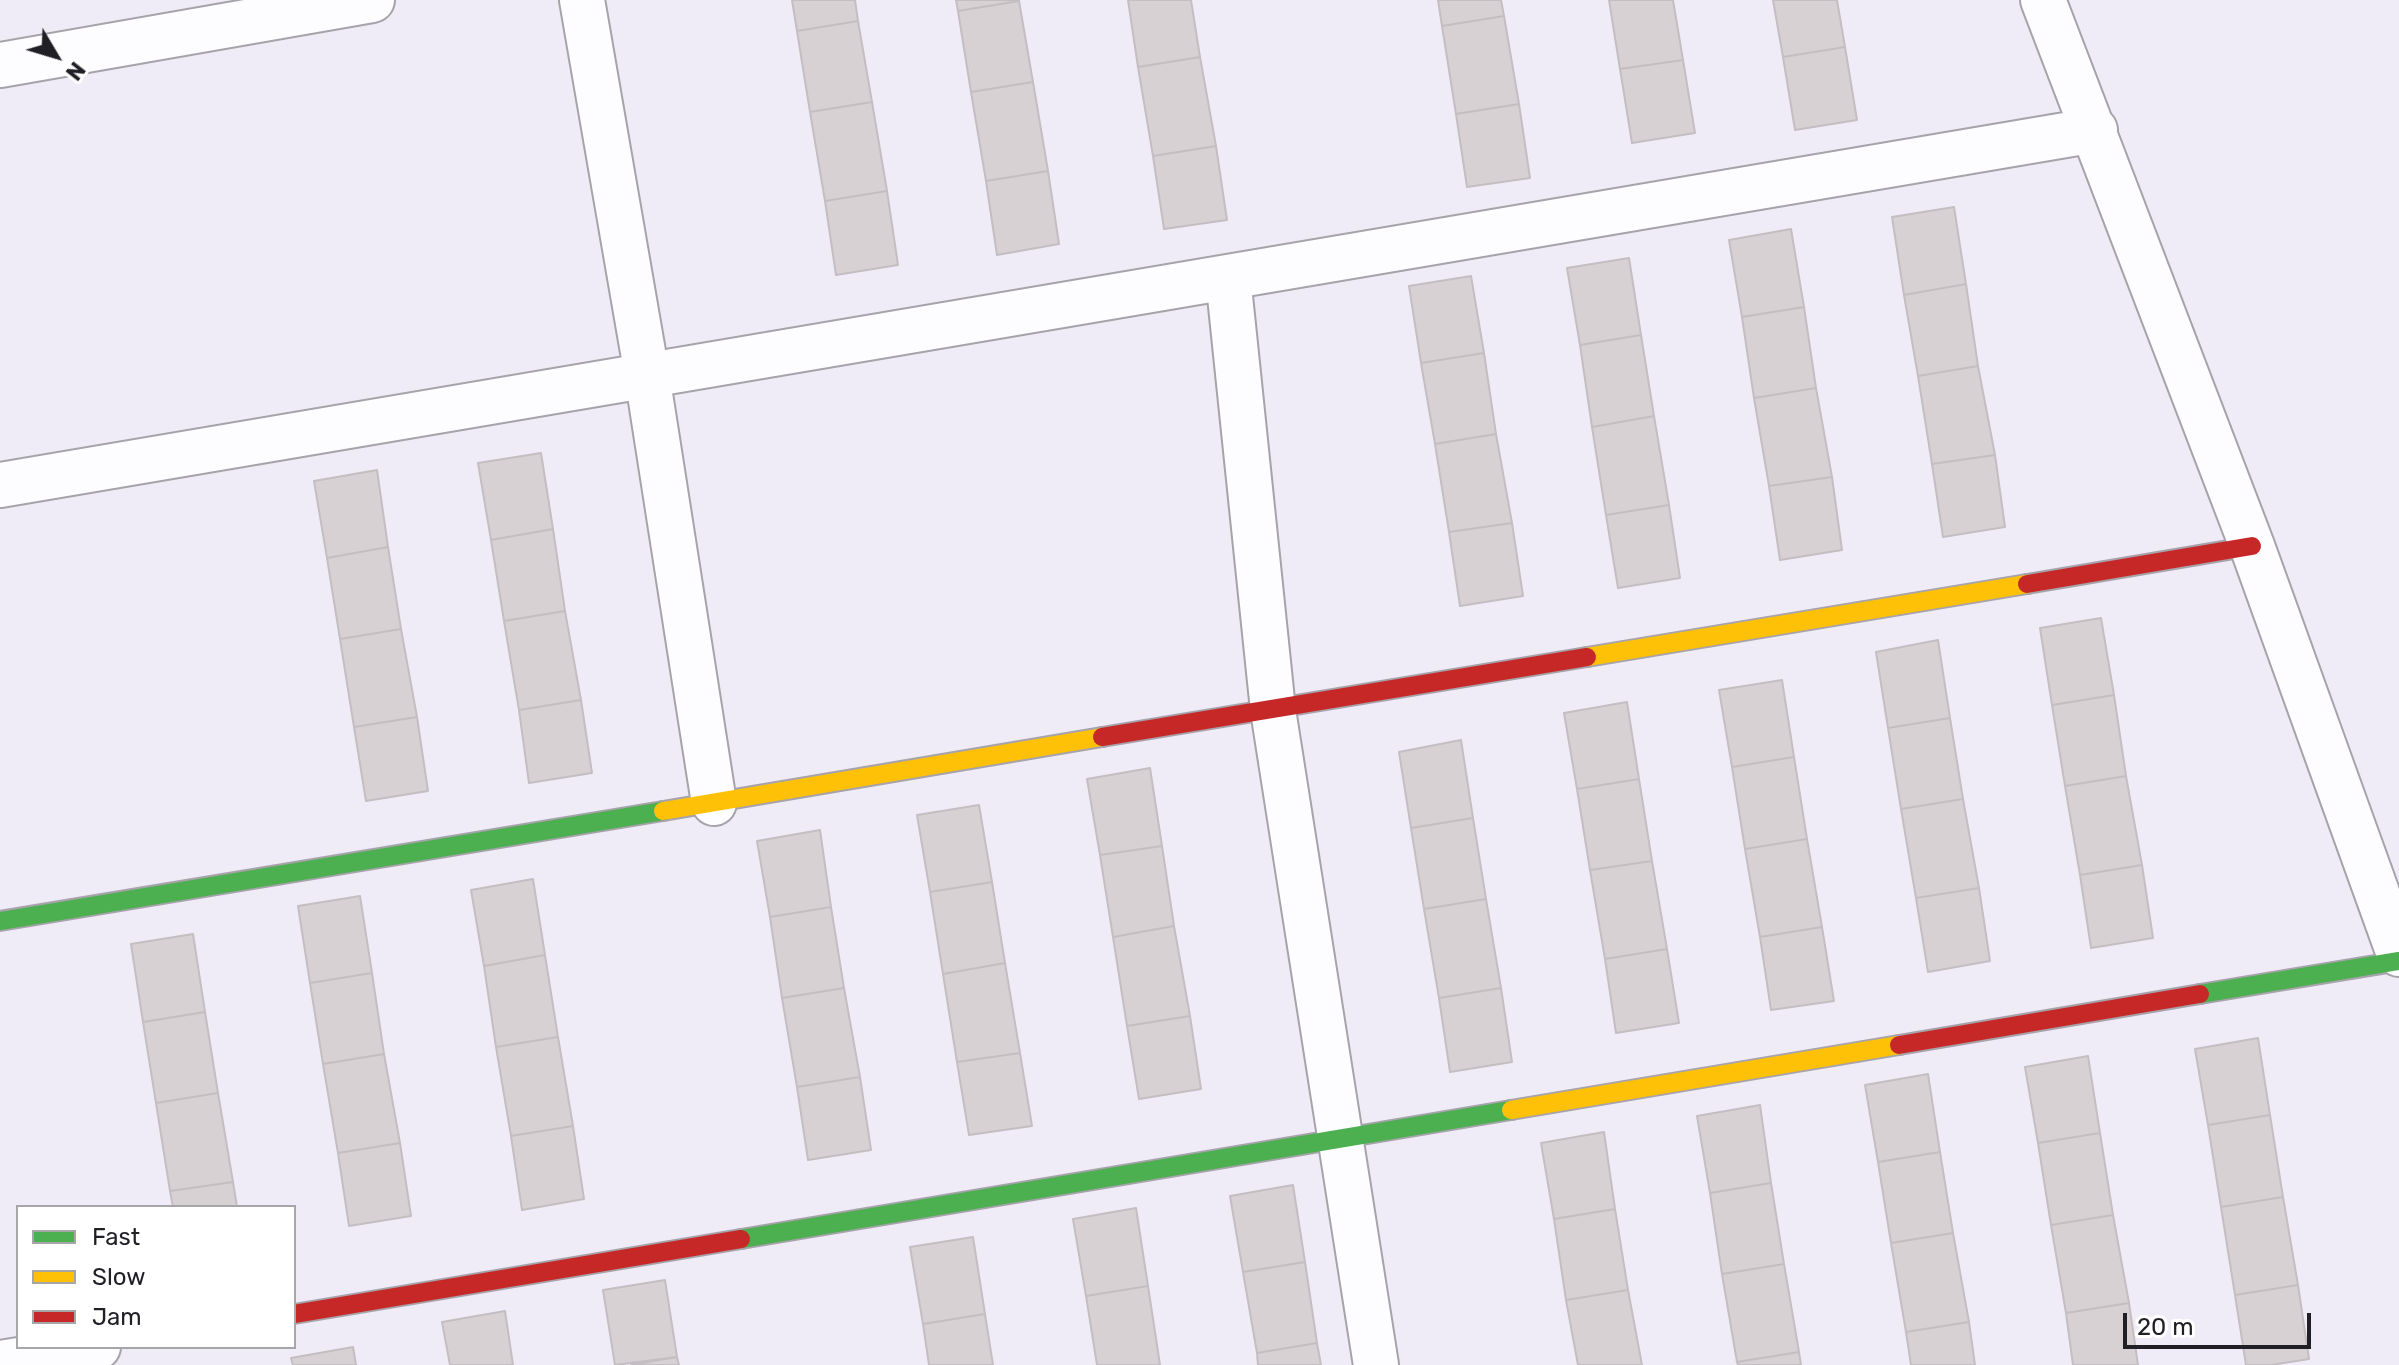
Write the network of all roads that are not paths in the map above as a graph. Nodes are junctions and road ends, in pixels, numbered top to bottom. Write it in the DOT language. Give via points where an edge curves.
graph roads {
  1 [pos="372,0"];
  2 [pos="582,0"];
  3 [pos="2043,0"];
  4 [pos="0,65"];
  5 [pos="2095,130"];
  6 [pos="1228,277"];
  7 [pos="647,375"];
  8 [pos="0,485"];
  9 [pos="2252,546"];
  10 [pos="1273,710"];
  11 [pos="714,803"];
  12 [pos="0,921"];
  13 [pos="2399,954"];
  14 [pos="2399,961"];
  15 [pos="1341,1139"];
  16 [pos="296,1314"];
  17 [pos="86,1349"];
  18 [pos="0,1363"];
  19 [pos="1376,1365"];
  1 -- 4 [label="street"];
  2 -- 7 [label="street"];
  3 -- 5 [label="street"];
  5 -- 6 [label="street"];
  5 -- 9 [label="street"];
  6 -- 7 [label="street"];
  6 -- 10 [label="street"];
  7 -- 8 [label="street"];
  7 -- 11 [label="street"];
  9 -- 10 [label="street"];
  9 -- 13 [label="street"];
  10 -- 11 [label="street"];
  10 -- 15 [label="street"];
  11 -- 12 [label="street"];
  14 -- 15 [label="street"];
  15 -- 16 [label="street"];
  15 -- 19 [label="street"];
  17 -- 18 [label="street"];
}
